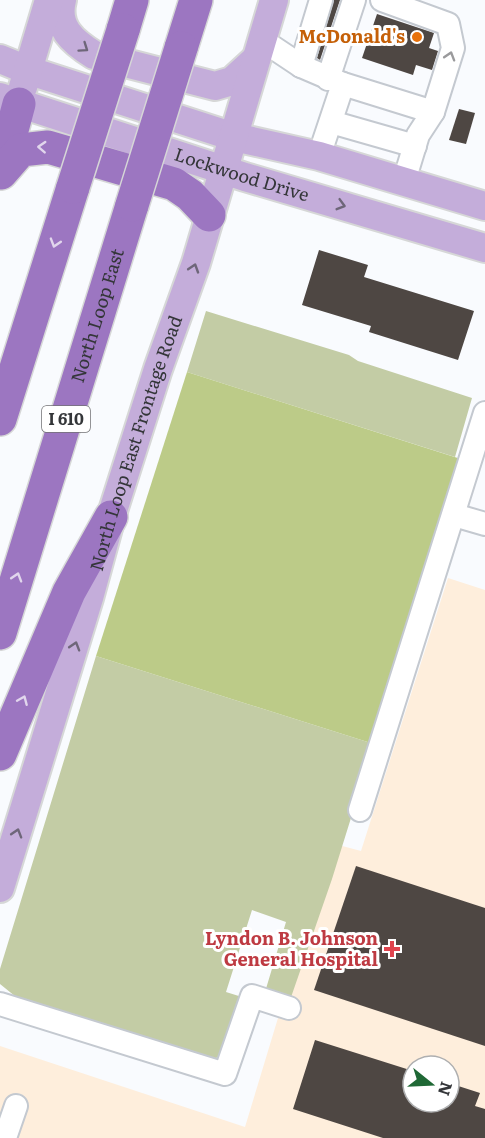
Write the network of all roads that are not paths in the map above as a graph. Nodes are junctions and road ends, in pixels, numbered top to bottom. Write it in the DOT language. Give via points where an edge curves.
graph roads {
  1 [pos="49,0"];
  2 [pos="62,0"];
  3 [pos="196,0"];
  4 [pos="274,0"];
  5 [pos="321,0"];
  6 [pos="354,0"];
  7 [pos="382,0"];
  8 [pos="127,15"];
  9 [pos="256,58"];
  10 [pos="0,59"];
  11 [pos="301,66"];
  12 [pos="27,70"];
  13 [pos="336,82"];
  14 [pos="10,100"];
  15 [pos="433,112"];
  16 [pos="331,122"];
  17 [pos="234,136"];
  18 [pos="275,146"];
  19 [pos="415,146"];
  20 [pos="319,156"];
  21 [pos="1,165"];
  22 [pos="223,170"];
  23 [pos="404,182"];
  24 [pos="485,206"];
  25 [pos="209,215"];
  26 [pos="485,248"];
  27 [pos="0,419"];
  28 [pos="484,422"];
  29 [pos="454,514"];
  30 [pos="111,517"];
  31 [pos="485,524"];
  32 [pos="0,633"];
  33 [pos="0,754"];
  34 [pos="360,810"];
  35 [pos="0,888"];
  36 [pos="0,1004"];
  37 [pos="289,1008"];
  38 [pos="16,1106"];
  39 [pos="5,1138"];
  1 -- 12 [label="main road"];
  2 -- 9 [label="main road, one-way" via="60,16 65,31 94,55 215,86 232,81"];
  32 -- 3 [label="highway, North Loop East / I 610, one-way, bridge"];
  4 -- 9 [label="main road, North Loop East Frontage Road"];
  5 -- 11 [label="street"];
  6 -- 13 [label="street"];
  15 -- 7 [label="street, one-way" via="453,48 451,28"];
  8 -- 27 [label="highway, one-way, bridge"];
  9 -- 11 [label="street"];
  9 -- 17 [label="main road, North Loop East Frontage Road"];
  9 -- 18 [label="main road" via="254,100"];
  10 -- 12 [label="main road, Lockwood Drive"];
  11 -- 13 [label="street"];
  12 -- 14 [label="main road"];
  12 -- 17 [label="main road, Lockwood Drive"];
  13 -- 15 [label="street"];
  13 -- 16 [label="street"];
  14 -- 21 [label="highway"];
  14 -- 22 [label="main road, Lockwood Drive"];
  15 -- 19 [label="street"];
  16 -- 19 [label="street"];
  16 -- 20 [label="street"];
  17 -- 18 [label="main road, Lockwood Drive"];
  17 -- 22 [label="main road, North Loop East Frontage Road"];
  18 -- 20 [label="main road, Lockwood Drive"];
  19 -- 23 [label="street"];
  20 -- 23 [label="main road, Lockwood Drive"];
  25 -- 21 [label="highway, one-way" via="174,184 48,147 21,150"];
  22 -- 25 [label="main road, North Loop East Frontage Road"];
  22 -- 26 [label="main road, Lockwood Drive, one-way"];
  23 -- 24 [label="main road, Lockwood Drive"];
  30 -- 25 [label="main road, North Loop East Frontage Road, one-way"];
  28 -- 29 [label="street"];
  29 -- 31 [label="street"];
  29 -- 34 [label="street"];
  33 -- 30 [label="highway, one-way" via="69,592"];
  35 -- 30 [label="main road, North Loop East Frontage Road, one-way"];
  36 -- 37 [label="street" via="225,1074 252,996"];
  38 -- 39 [label="street"];
}
